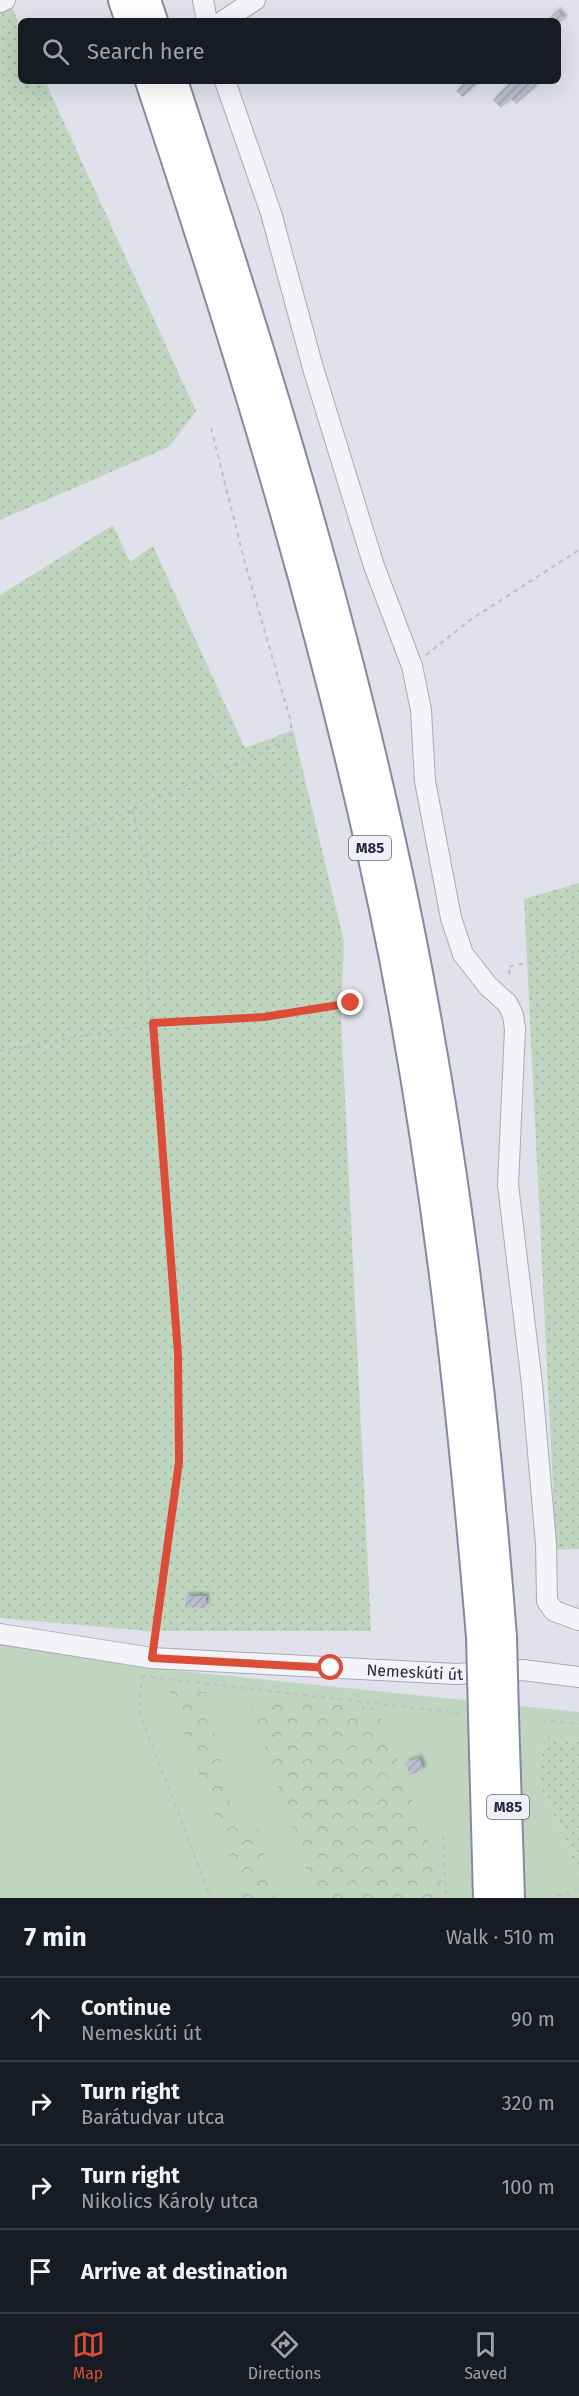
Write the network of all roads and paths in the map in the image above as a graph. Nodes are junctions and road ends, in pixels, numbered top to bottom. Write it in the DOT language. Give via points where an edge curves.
graph roads {
  1 [pos="5,0"];
  2 [pos="123,0"];
  3 [pos="146,0"];
  4 [pos="203,0"];
  5 [pos="255,0"];
  6 [pos="0,2"];
  7 [pos="129,18"];
  8 [pos="152,18"];
  9 [pos="206,18"];
  10 [pos="228,18"];
  11 [pos="151,84"];
  12 [pos="174,84"];
  13 [pos="226,84"];
  14 [pos="211,428"];
  15 [pos="579,550"];
  16 [pos="412,666"];
  17 [pos="132,810"];
  18 [pos="0,860"];
  19 [pos="579,951"];
  20 [pos="510,974"];
  21 [pos="351,1003"];
  22 [pos="153,1023"];
  23 [pos="0,1051"];
  24 [pos="579,1620"];
  25 [pos="0,1634"];
  26 [pos="491,1637"];
  27 [pos="146,1664"];
  28 [pos="579,1677"];
  29 [pos="482,1715"];
  30 [pos="542,1720"];
  31 [pos="579,1724"];
  32 [pos="443,1836"];
  33 [pos="579,1889"];
  34 [pos="557,1896"];
  35 [pos="211,1898"];
  36 [pos="446,1898"];
  37 [pos="488,1898"];
  38 [pos="510,1898"];
  1 -- 6 [label="street"];
  2 -- 7 [label="highway"];
  3 -- 8 [label="highway"];
  4 -- 9 [label="street"];
  5 -- 10 [label="street"];
  11 -- 26 [label="highway, M85" via="280,498 370,844 409,1043 440,1239"];
  12 -- 26 [label="highway, M85" via="288,445 350,669 388,830 429,1034 463,1247 486,1447"];
  13 -- 16 [label="street" via="271,213 313,368 371,555"];
  14 -- 17 [label="path" via="291,722 291,734 281,743"];
  15 -- 16 [label="path" via="470,620"];
  16 -- 24 [label="street" via="421,710 425,781 451,918 463,954 513,1015 508,1185 532,1384 547,1601 554,1611"];
  17 -- 18 [label="path"];
  17 -- 22 [label="path" via="151,881 146,954"];
  19 -- 20 [label="path" via="507,967"];
  21 -- 22 [label="path" via="264,1017"];
  22 -- 23 [label="path"];
  22 -- 27 [label="path" via="178,1354 179,1462"];
  25 -- 27 [label="street, Nemeskúti út"];
  26 -- 29 [label="highway, M85, bridge"];
  27 -- 28 [label="street, Nemeskúti út" via="456,1674 523,1670"];
  27 -- 29 [label="path"];
  27 -- 35 [label="path" via="139,1711"];
  29 -- 37 [label="highway, M85"];
  29 -- 38 [label="highway, M85"];
  30 -- 31 [label="path"];
  32 -- 36 [label="path"];
  33 -- 34 [label="path"];
}
